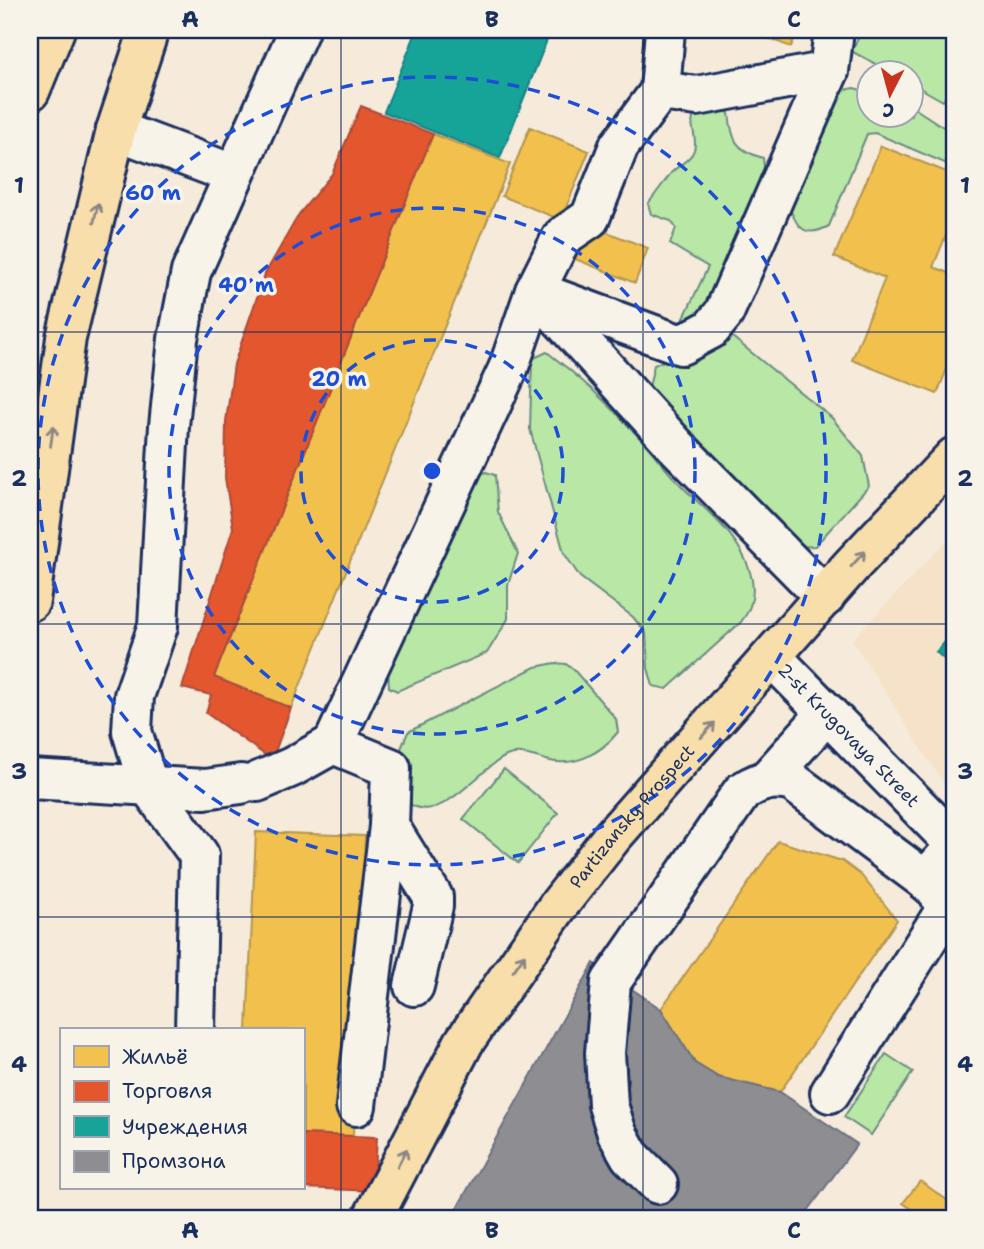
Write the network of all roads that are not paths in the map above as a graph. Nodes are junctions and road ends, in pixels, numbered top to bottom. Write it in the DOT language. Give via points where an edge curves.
graph roads {
  1 [pos="55,30"];
  2 [pos="149,30"];
  3 [pos="299,30"];
  4 [pos="665,30"];
  5 [pos="834,30"];
  6 [pos="829,71"];
  7 [pos="30,91"];
  8 [pos="660,91"];
  9 [pos="116,130"];
  10 [pos="233,174"];
  11 [pos="536,291"];
  12 [pos="954,457"];
  13 [pos="825,597"];
  14 [pos="30,601"];
  15 [pos="772,658"];
  16 [pos="827,713"];
  17 [pos="333,744"];
  18 [pos="30,779"];
  19 [pos="767,780"];
  20 [pos="148,785"];
  21 [pos="390,826"];
  22 [pos="954,845"];
  23 [pos="925,880"];
  24 [pos="414,986"];
  25 [pos="195,1028"];
  26 [pos="830,1093"];
  27 [pos="356,1106"];
  28 [pos="658,1184"];
  29 [pos="372,1219"];
  1 -- 7 [label="main road"];
  2 -- 9 [label="main road"];
  3 -- 10 [label="street"];
  4 -- 8 [label="street"];
  5 -- 6 [label="street"];
  6 -- 8 [label="street" via="697,96"];
  6 -- 11 [label="street" via="724,313 712,329 681,345"];
  8 -- 11 [label="street" via="620,146 590,218 562,237"];
  9 -- 10 [label="street"];
  14 -- 9 [label="main road, one-way" via="66,338"];
  10 -- 20 [label="street" via="191,272 178,339 158,626 134,696 132,731"];
  11 -- 13 [label="street" via="676,446"];
  11 -- 17 [label="street" via="508,369"];
  13 -- 12 [label="main road, Partizansky Prospect, one-way"];
  13 -- 15 [label="main road, Partizansky Prospect"];
  15 -- 16 [label="street, 2-st Krugovaya Street"];
  29 -- 15 [label="main road, Partizansky Prospect, one-way" via="464,1042 558,906 612,837"];
  16 -- 19 [label="street"];
  16 -- 22 [label="street, 2-st Krugovaya Street"];
  17 -- 20 [label="street" via="292,767 249,783 205,789"];
  17 -- 21 [label="street" via="391,768"];
  18 -- 20 [label="street"];
  19 -- 23 [label="street" via="793,782"];
  19 -- 28 [label="street" via="742,792 611,982 605,1053 608,1105 631,1156"];
  20 -- 25 [label="street" via="200,855"];
  21 -- 24 [label="street" via="432,897"];
  21 -- 27 [label="street"];
  22 -- 23 [label="street"];
  23 -- 26 [label="street" via="939,892 945,911"];
}
